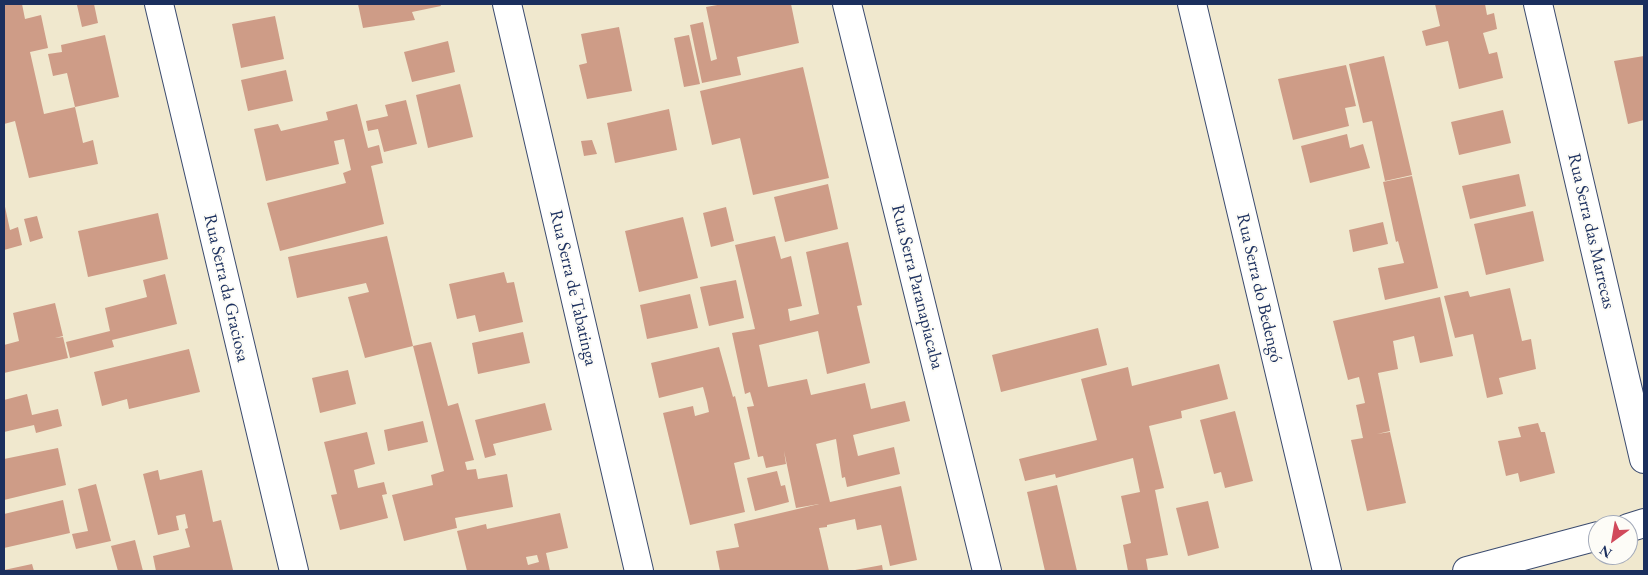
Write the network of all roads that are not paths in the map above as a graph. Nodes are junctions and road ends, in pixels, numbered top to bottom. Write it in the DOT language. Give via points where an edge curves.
graph roads {
  1 [pos="159,4"];
  2 [pos="507,4"];
  3 [pos="847,4"];
  4 [pos="1192,4"];
  5 [pos="1538,4"];
  6 [pos="1644,459"];
  7 [pos="1588,539"];
  8 [pos="294,571"];
  9 [pos="639,571"];
  10 [pos="987,571"];
  11 [pos="1327,571"];
  12 [pos="1467,571"];
  1 -- 8 [label="street, Rua Serra da Graciosa"];
  2 -- 9 [label="street, Rua Serra de Tabatinga"];
  3 -- 10 [label="street, Rua Serra Paranapiacaba"];
  4 -- 11 [label="street, Rua Serra do Bedengó"];
  5 -- 6 [label="street, Rua Serra das Marrecas"];
  7 -- 12 [label="street"];
}
